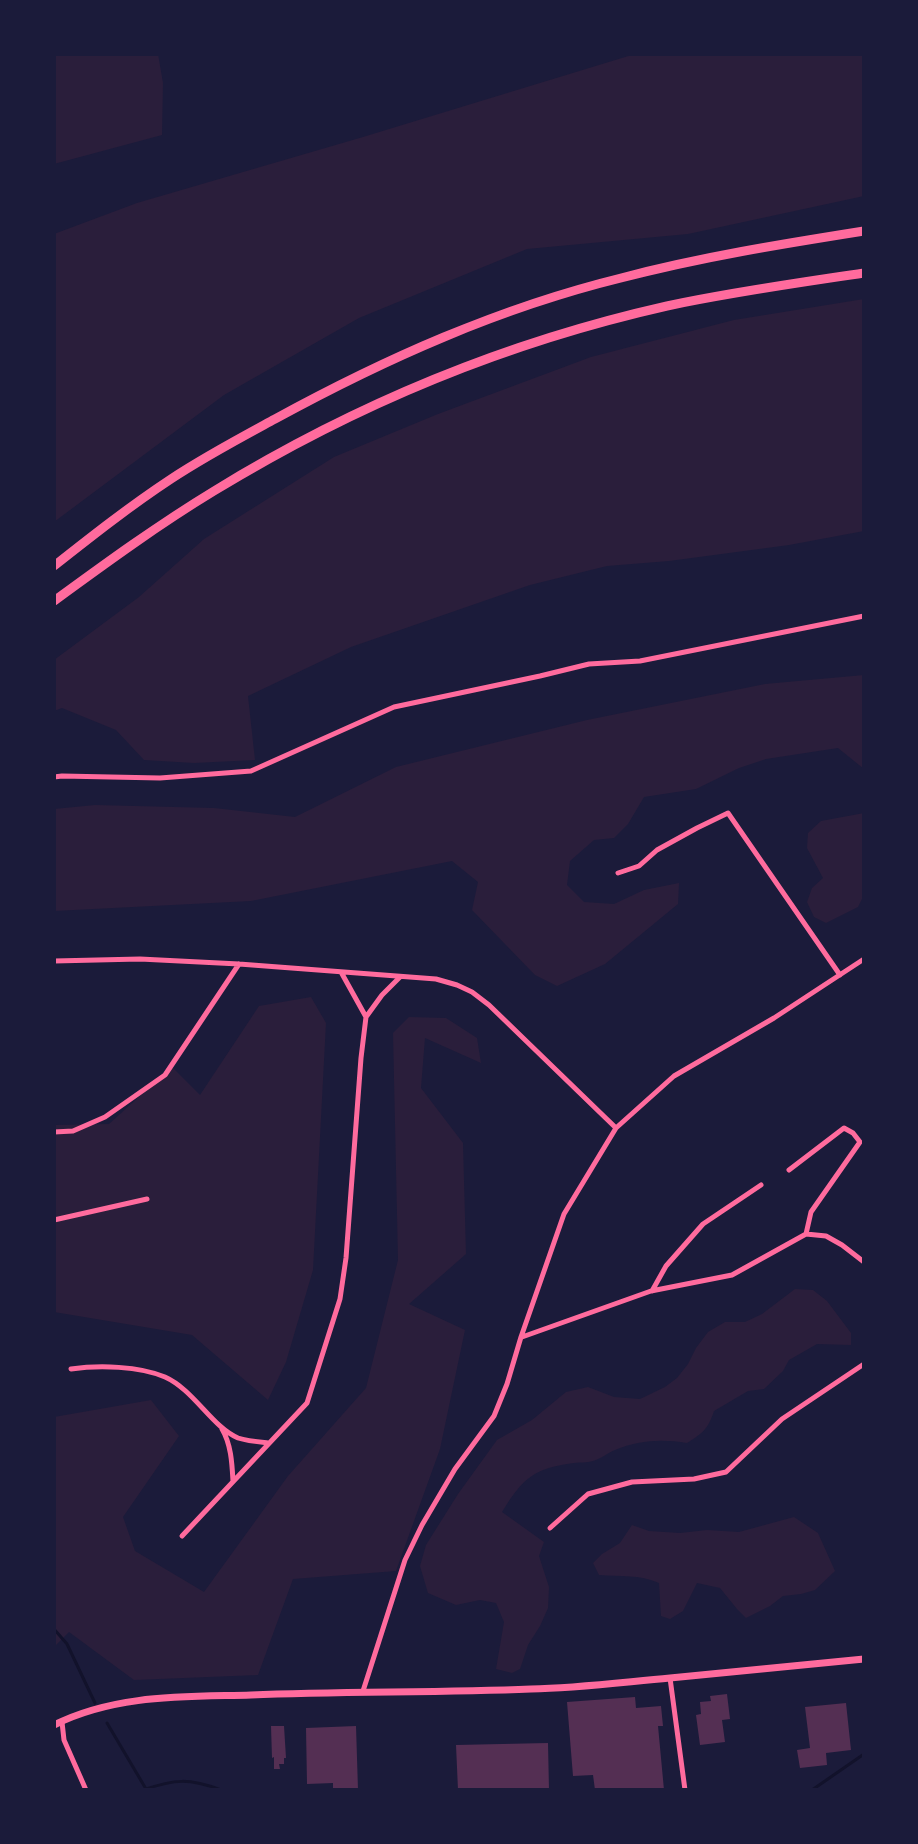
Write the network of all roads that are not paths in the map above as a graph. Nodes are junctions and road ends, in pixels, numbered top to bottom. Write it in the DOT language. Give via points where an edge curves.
graph roads {
  1 [pos="864,231"];
  2 [pos="864,273"];
  3 [pos="54,566"];
  4 [pos="54,601"];
  5 [pos="864,616"];
  6 [pos="54,777"];
  7 [pos="618,873"];
  8 [pos="864,959"];
  9 [pos="54,961"];
  10 [pos="239,964"];
  11 [pos="341,971"];
  12 [pos="840,975"];
  13 [pos="400,977"];
  14 [pos="366,1017"];
  15 [pos="616,1128"];
  16 [pos="54,1132"];
  17 [pos="789,1170"];
  18 [pos="761,1185"];
  19 [pos="147,1199"];
  20 [pos="54,1220"];
  21 [pos="806,1234"];
  22 [pos="864,1262"];
  23 [pos="651,1291"];
  24 [pos="521,1337"];
  25 [pos="864,1364"];
  26 [pos="71,1369"];
  27 [pos="222,1428"];
  28 [pos="270,1443"];
  29 [pos="233,1482"];
  30 [pos="550,1528"];
  31 [pos="182,1536"];
  32 [pos="864,1659"];
  33 [pos="670,1678"];
  34 [pos="363,1691"];
  35 [pos="57,1721"];
  36 [pos="86,1790"];
  37 [pos="685,1790"];
  1 -- 3 [label="highway" via="717,255 618,278 464,328 339,384 247,434 172,479"];
  2 -- 4 [label="highway" via="668,306 451,372 325,430 215,490"];
  5 -- 6 [label="street" via="640,661 589,664 394,707 251,771 160,778"];
  7 -- 12 [label="street" via="728,813"];
  8 -- 12 [label="street"];
  9 -- 10 [label="street"];
  10 -- 11 [label="street"];
  10 -- 16 [label="street" via="165,1075 105,1117 73,1131"];
  11 -- 13 [label="street"];
  11 -- 14 [label="street"];
  12 -- 15 [label="street" via="674,1076"];
  13 -- 14 [label="street"];
  13 -- 15 [label="street" via="436,979 472,992"];
  14 -- 28 [label="street" via="340,1299 307,1403"];
  15 -- 24 [label="street" via="564,1214"];
  17 -- 21 [label="street" via="844,1128 860,1142 811,1212"];
  18 -- 23 [label="street" via="703,1224"];
  19 -- 20 [label="street"];
  21 -- 22 [label="street" via="826,1236"];
  21 -- 23 [label="street" via="732,1275"];
  23 -- 24 [label="street"];
  24 -- 34 [label="street" via="494,1416 455,1469 405,1560"];
  25 -- 30 [label="street" via="782,1419 726,1472 632,1482 588,1494"];
  26 -- 27 [label="street" via="132,1369 165,1378"];
  27 -- 28 [label="street" via="239,1438"];
  27 -- 29 [label="street"];
  28 -- 29 [label="street"];
  29 -- 31 [label="street"];
  32 -- 33 [label="main road"];
  33 -- 34 [label="main road" via="533,1689"];
  33 -- 37 [label="street"];
  34 -- 35 [label="main road" via="148,1699"];
  35 -- 36 [label="street"];
}
